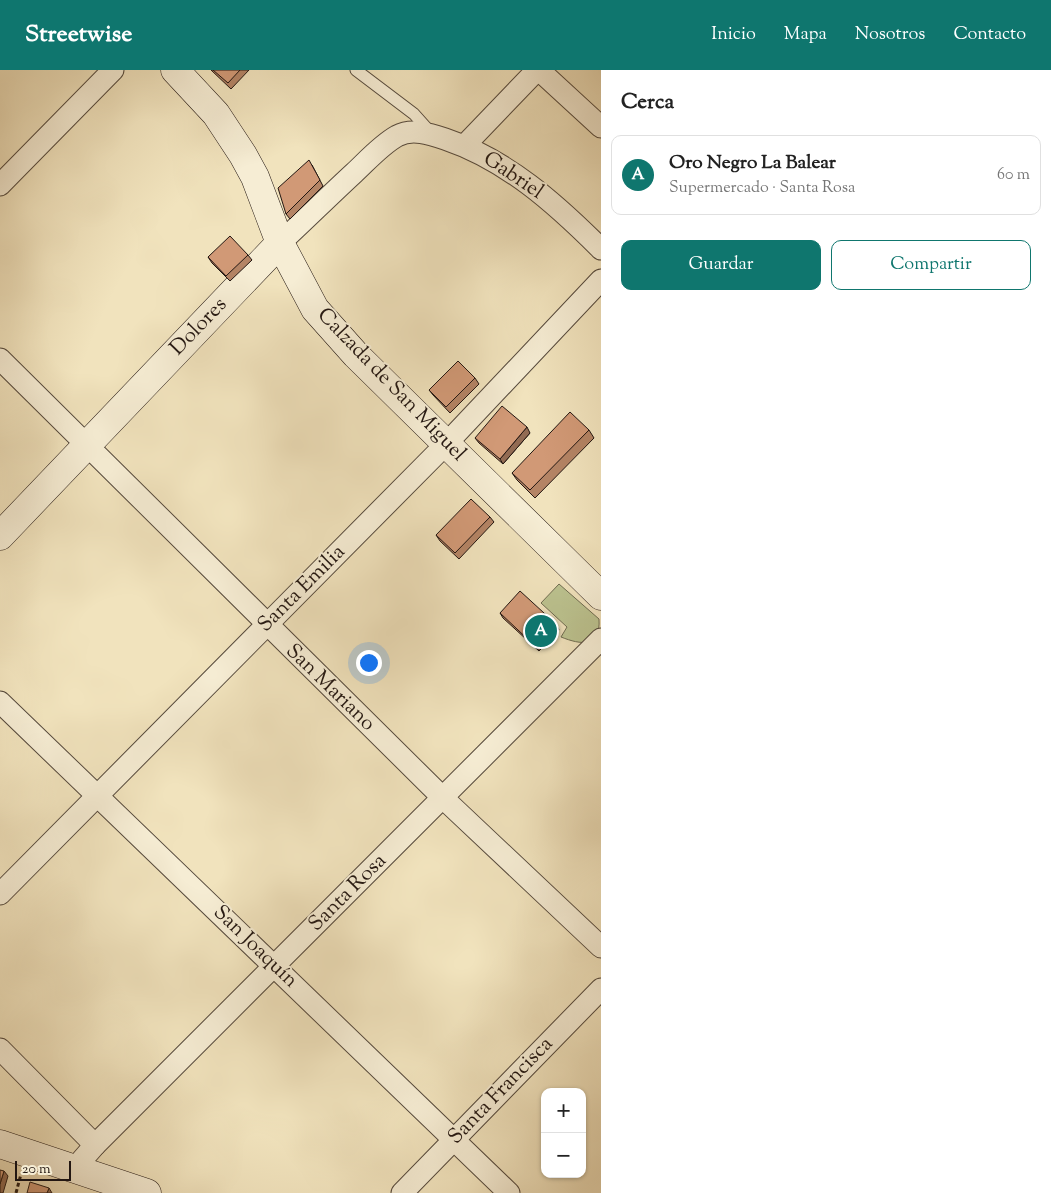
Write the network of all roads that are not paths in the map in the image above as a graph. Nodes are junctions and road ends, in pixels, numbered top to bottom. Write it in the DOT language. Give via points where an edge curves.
graph roads {
  1 [pos="113,70"];
  2 [pos="175,70"];
  3 [pos="356,70"];
  4 [pos="538,70"];
  5 [pos="601,127"];
  6 [pos="410,131"];
  7 [pos="432,134"];
  8 [pos="465,145"];
  9 [pos="0,184"];
  10 [pos="280,243"];
  11 [pos="601,249"];
  12 [pos="601,280"];
  13 [pos="0,359"];
  14 [pos="447,443"];
  15 [pos="88,444"];
  16 [pos="0,536"];
  17 [pos="601,596"];
  18 [pos="266,625"];
  19 [pos="601,639"];
  20 [pos="0,702"];
  21 [pos="97,796"];
  22 [pos="443,798"];
  23 [pos="0,894"];
  24 [pos="601,947"];
  25 [pos="275,966"];
  26 [pos="601,989"];
  27 [pos="0,1049"];
  28 [pos="453,1140"];
  29 [pos="0,1144"];
  30 [pos="94,1145"];
  31 [pos="75,1168"];
  32 [pos="147,1193"];
  33 [pos="402,1193"];
  34 [pos="509,1193"];
  1 -- 9 [label="street"];
  2 -- 10 [label="main road, Calzada de San Miguel" via="216,114 243,155"];
  3 -- 7 [label="lane" via="414,114"];
  4 -- 5 [label="street"];
  4 -- 8 [label="street"];
  6 -- 7 [label="street, Gabriel"];
  6 -- 10 [label="street, Dolores" via="377,151"];
  7 -- 8 [label="street, Gabriel"];
  8 -- 11 [label="street, Gabriel" via="494,160 537,190"];
  10 -- 14 [label="main road, Calzada de San Miguel" via="315,309 356,355"];
  10 -- 15 [label="main road, Dolores"];
  12 -- 14 [label="street, Santa Emilia"];
  13 -- 15 [label="street, San Mariano"];
  14 -- 17 [label="main road, Calzada de San Miguel"];
  14 -- 18 [label="street, Santa Emilia"];
  15 -- 16 [label="main road, Dolores"];
  15 -- 18 [label="street, San Mariano"];
  18 -- 21 [label="street, Santa Emilia"];
  18 -- 22 [label="street, San Mariano"];
  19 -- 22 [label="street, Santa Rosa"];
  20 -- 21 [label="street, San Joaquín"];
  21 -- 23 [label="street, Santa Emilia"];
  21 -- 25 [label="street, San Joaquín"];
  22 -- 24 [label="street, San Mariano"];
  22 -- 25 [label="street, Santa Rosa"];
  25 -- 28 [label="street, San Joaquín"];
  25 -- 30 [label="street, Santa Rosa"];
  26 -- 28 [label="street, Santa Francisca"];
  27 -- 30 [label="street"];
  28 -- 33 [label="street, Santa Francisca"];
  28 -- 34 [label="street, San Joaquín"];
  29 -- 31 [label="main road"];
  30 -- 31 [label="street, Santa Rosa"];
  31 -- 32 [label="main road"];
}
